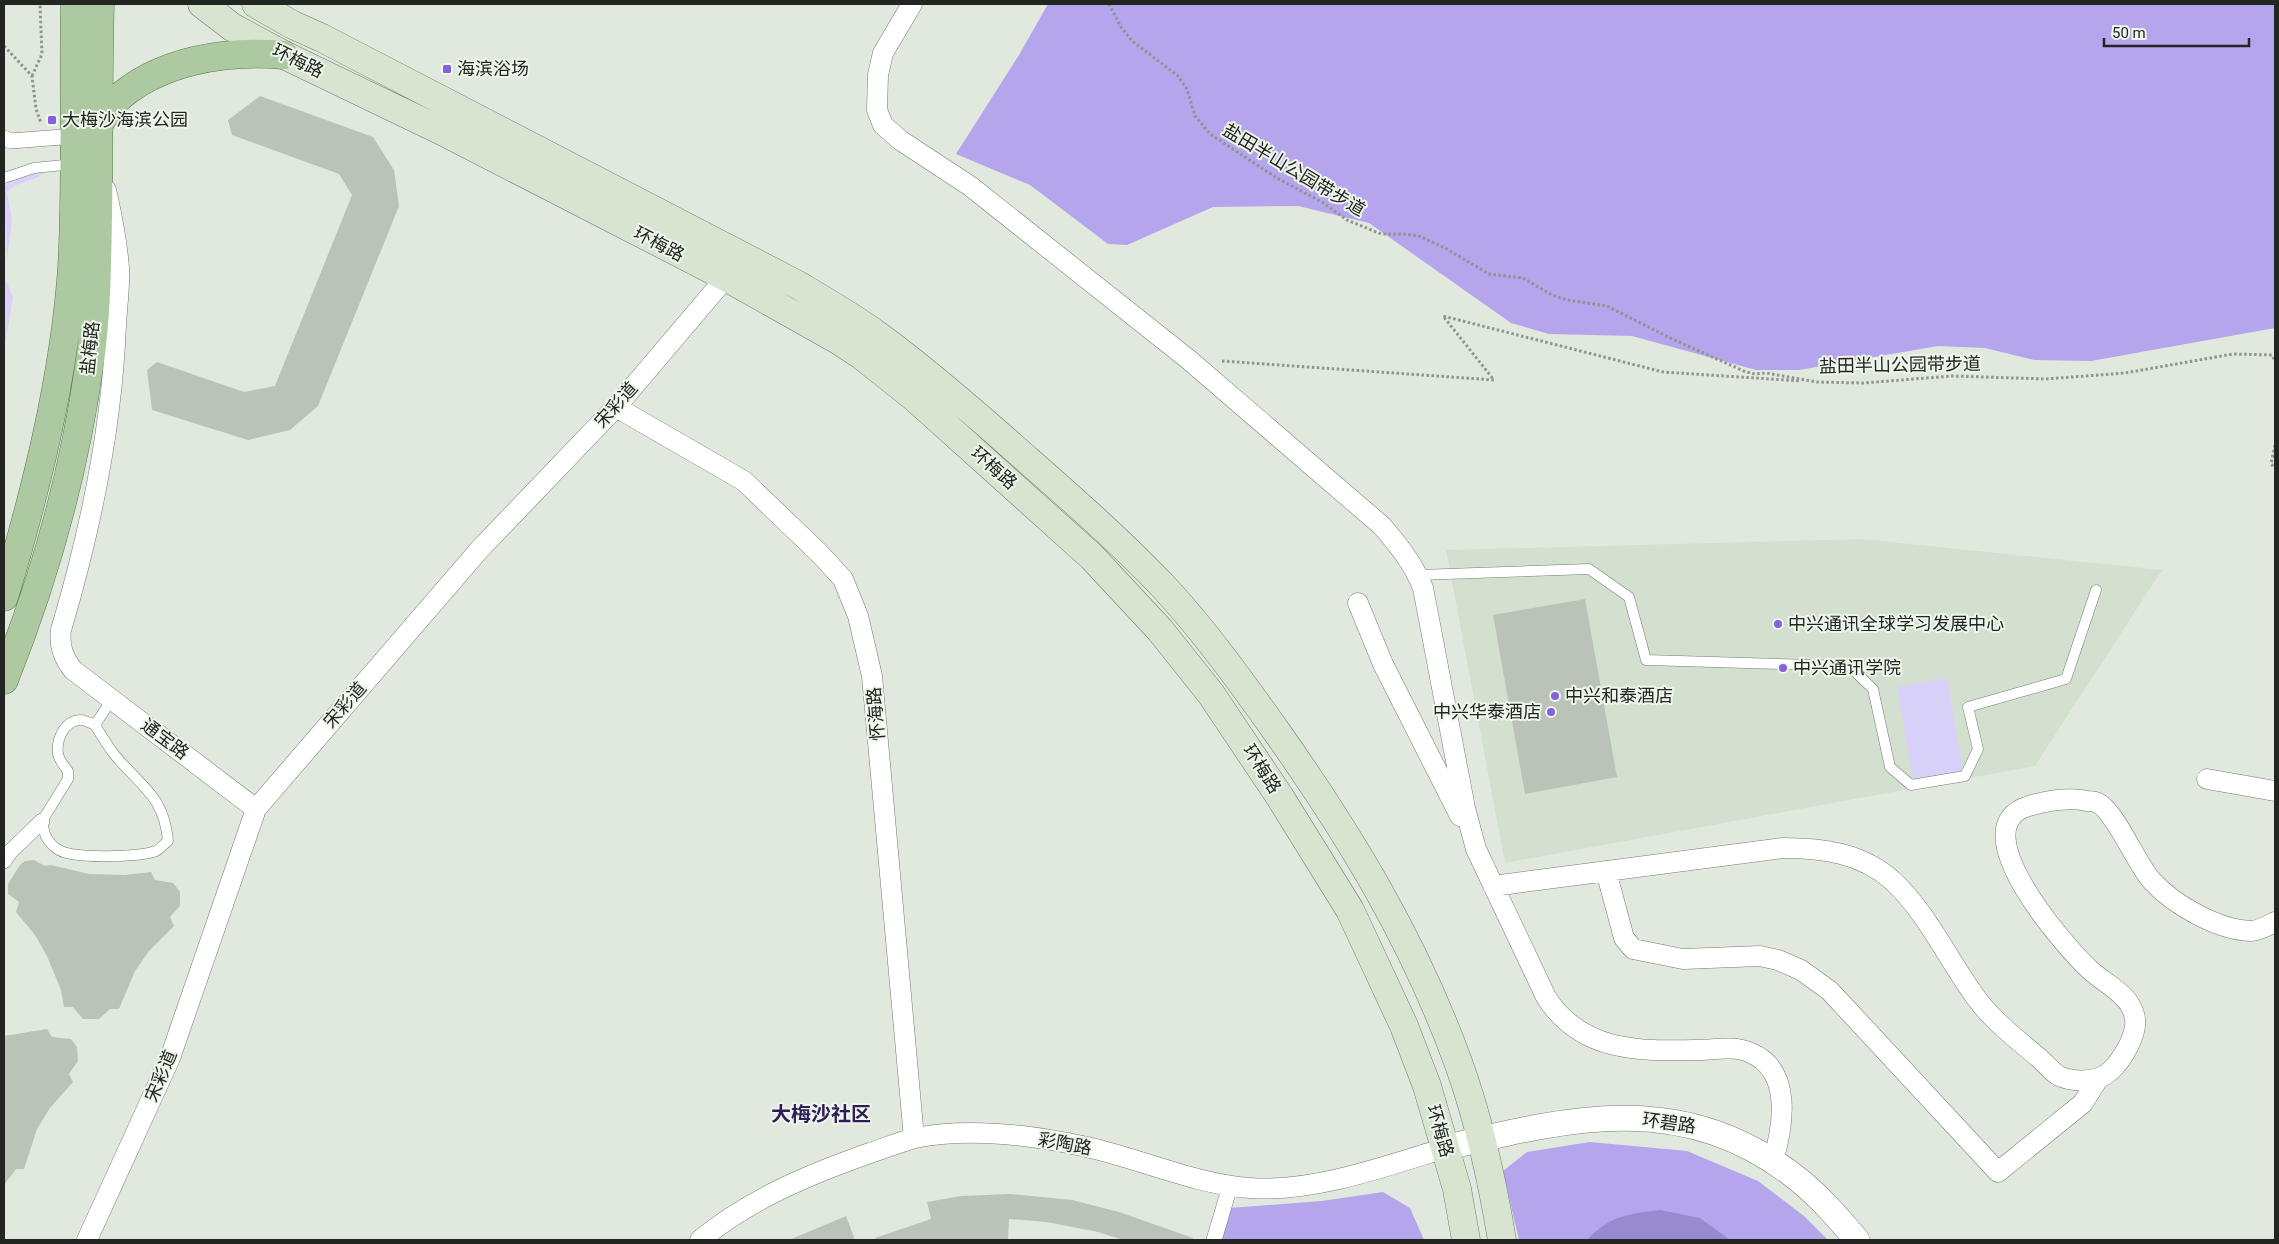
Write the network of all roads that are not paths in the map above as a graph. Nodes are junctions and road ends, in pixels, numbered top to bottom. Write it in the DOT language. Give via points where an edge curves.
graph roads {
  1 [pos="75,4"];
  2 [pos="100,4"];
  3 [pos="202,4"];
  4 [pos="256,4"];
  5 [pos="912,4"];
  6 [pos="284,55"];
  7 [pos="76,132"];
  8 [pos="4,138"];
  9 [pos="87,160"];
  10 [pos="4,178"];
  11 [pos="735,267"];
  12 [pos="616,407"];
  13 [pos="1418,575"];
  14 [pos="2096,590"];
  15 [pos="4,597"];
  16 [pos="1358,603"];
  17 [pos="4,680"];
  18 [pos="112,699"];
  19 [pos="95,725"];
  20 [pos="2207,779"];
  21 [pos="2275,791"];
  22 [pos="256,809"];
  23 [pos="42,821"];
  24 [pos="1476,849"];
  25 [pos="4,861"];
  26 [pos="1606,871"];
  27 [pos="1492,886"];
  28 [pos="2275,922"];
  29 [pos="2098,1079"];
  30 [pos="914,1138"];
  31 [pos="1482,1139"];
  32 [pos="1445,1148"];
  33 [pos="1774,1161"];
  34 [pos="1230,1186"];
  35 [pos="87,1240"];
  36 [pos="700,1240"];
  37 [pos="1214,1240"];
  38 [pos="1466,1240"];
  39 [pos="1502,1240"];
  40 [pos="1857,1240"];
  1 -- 7 [label="main road, 盐梅路"];
  2 -- 7 [label="main road, 盐梅路"];
  3 -- 6 [label="main road, 环梅路" via="232,27"];
  4 -- 11 [label="main road, 环梅路"];
  5 -- 13 [label="street" via="884,53 878,75 878,110 883,125 900,140 970,186 1188,359 1382,526 1405,553"];
  6 -- 7 [label="main road" via="225,55 162,72 136,86"];
  6 -- 11 [label="main road, 环梅路" via="448,134 681,255"];
  7 -- 8 [label="street" via="11,141"];
  7 -- 9 [label="main road, 盐梅路"];
  9 -- 10 [label="lane" via="34,168"];
  9 -- 15 [label="main road, 盐梅路" via="61,363 19,549"];
  9 -- 17 [label="main road, 盐梅路" via="97,269 90,366 47,557"];
  9 -- 18 [label="street, 通宝路" via="115,229 119,270 115,358 101,462 59,640 73,670"];
  11 -- 12 [label="street, 宋彩道"];
  11 -- 31 [label="main road, 环梅路" via="798,285 874,332 930,376 1118,540 1202,632 1313,783 1387,902 1446,1031"];
  11 -- 32 [label="main road, 环梅路" via="883,372 1059,526 1160,630 1249,748 1350,910 1404,1026 1433,1104"];
  12 -- 22 [label="street, 宋彩道" via="479,550"];
  12 -- 30 [label="street, 怀海路" via="744,481 842,579 858,616 872,676"];
  13 -- 14 [label="lane" via="1589,569 1629,597 1646,660 1849,666 1873,689 1890,767 1910,785 1965,776 1978,749 1968,707 2066,679"];
  13 -- 24 [label="street"];
  16 -- 24 [label="street" via="1384,664"];
  18 -- 19 [label="lane"];
  18 -- 22 [label="street, 通宝路"];
  19 -- 23 [label="lane" via="81,720 70,723 62,732 58,753 68,771 68,780"];
  19 -- 23 [label="lane" via="114,753 138,777 161,808 168,841 156,851 87,856 60,851 45,838"];
  20 -- 21 [label="street"];
  22 -- 35 [label="street, 宋彩道" via="170,1058"];
  23 -- 25 [label="street"];
  24 -- 27 [label="street"];
  26 -- 27 [label="street"];
  26 -- 29 [label="street" via="1783,848 1815,848 1868,864 1891,880 1911,901 1979,1001 2019,1041 2059,1076 2078,1080"];
  26 -- 29 [label="street" via="1624,938 1633,949 1682,959 1760,956 1801,970 1830,990 1998,1172 2084,1103"];
  27 -- 33 [label="street" via="1546,997 1561,1017 1573,1026 1598,1040 1622,1047 1741,1050 1756,1055 1769,1066 1779,1085 1782,1108"];
  28 -- 29 [label="street" via="2253,931 2210,922 2176,900 2152,881 2111,815 2099,803 2074,798 2026,807 2013,816 2007,823 2004,838 2013,866 2033,903 2061,940 2130,1004 2136,1018 2134,1034 2114,1069"];
  30 -- 34 [label="street, 彩陶路" via="966,1134 1036,1138 1086,1147"];
  30 -- 36 [label="street, 彩陶路" via="822,1170 765,1197"];
  31 -- 32 [label="street, 环碧路"];
  31 -- 33 [label="street, 环碧路" via="1568,1121 1646,1119 1708,1129"];
  31 -- 39 [label="main road, 环梅路"];
  32 -- 34 [label="street, 彩陶路" via="1310,1184 1270,1189"];
  32 -- 38 [label="main road, 环梅路" via="1460,1201"];
  33 -- 40 [label="street, 环碧路" via="1827,1206"];
  34 -- 37 [label="street"];
}
